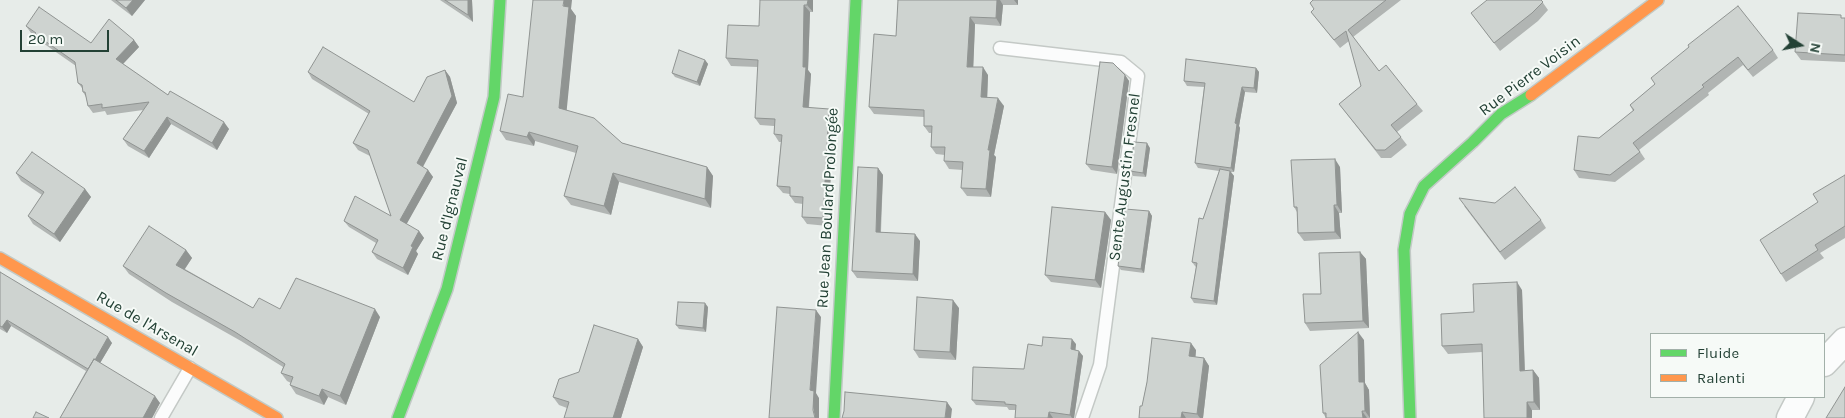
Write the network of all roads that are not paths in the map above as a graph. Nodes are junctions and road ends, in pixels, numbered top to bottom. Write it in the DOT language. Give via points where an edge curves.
graph roads {
  1 [pos="500,0"];
  2 [pos="856,0"];
  3 [pos="1658,0"];
  4 [pos="1000,48"];
  5 [pos="0,258"];
  6 [pos="1845,341"];
  7 [pos="1825,363"];
  8 [pos="190,368"];
  9 [pos="1800,398"];
  10 [pos="161,418"];
  11 [pos="277,418"];
  12 [pos="398,418"];
  13 [pos="834,418"];
  14 [pos="1082,418"];
  15 [pos="1410,418"];
  16 [pos="1790,418"];
  1 -- 12 [label="street, Rue d'Ignauval" via="494,97 447,289"];
  2 -- 13 [label="street, Rue Jean Boulard Prolongée"];
  3 -- 15 [label="street, Rue Pierre Voisin" via="1501,114 1424,186 1410,214 1404,250"];
  4 -- 14 [label="lane, Sente Augustin Fresnel" via="1121,62 1138,76 1100,365"];
  5 -- 8 [label="street, Rue de l'Arsenal"];
  6 -- 7 [label="street"];
  8 -- 10 [label="lane"];
  8 -- 11 [label="street, Rue de l'Arsenal"];
  9 -- 16 [label="street"];
}
